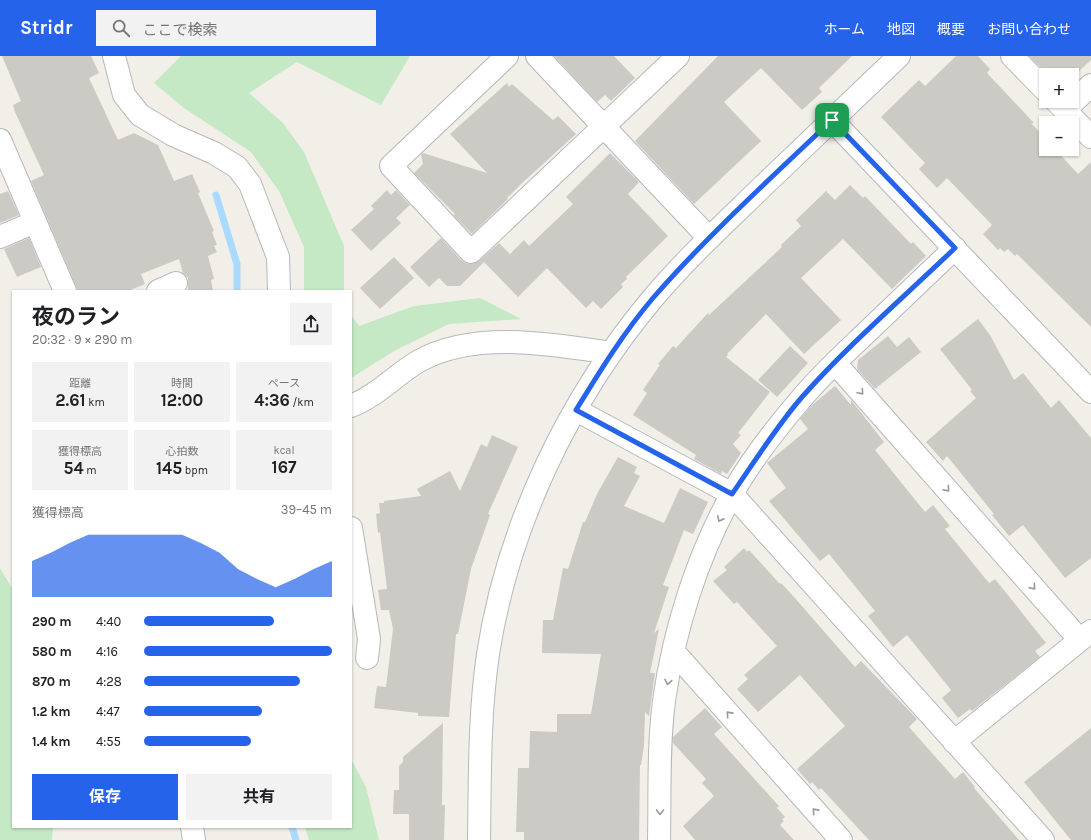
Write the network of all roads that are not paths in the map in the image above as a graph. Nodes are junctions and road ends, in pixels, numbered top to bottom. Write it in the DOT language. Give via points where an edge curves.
graph roads {
  1 [pos="114,56"];
  2 [pos="507,56"];
  3 [pos="537,56"];
  4 [pos="678,56"];
  5 [pos="899,56"];
  6 [pos="1012,56"];
  7 [pos="1039,83"];
  8 [pos="1091,85"];
  9 [pos="1079,93"];
  10 [pos="1063,108"];
  11 [pos="832,120"];
  12 [pos="604,127"];
  13 [pos="1091,137"];
  14 [pos="0,140"];
  15 [pos="35,222"];
  16 [pos="0,237"];
  17 [pos="709,238"];
  18 [pos="955,248"];
  19 [pos="65,290"];
  20 [pos="279,290"];
  21 [pos="611,353"];
  22 [pos="835,362"];
  23 [pos="1091,392"];
  24 [pos="352,406"];
  25 [pos="576,410"];
  26 [pos="732,494"];
  27 [pos="352,534"];
  28 [pos="1086,636"];
  29 [pos="674,652"];
  30 [pos="367,658"];
  31 [pos="954,742"];
  32 [pos="192,828"];
  33 [pos="194,840"];
  34 [pos="479,840"];
  35 [pos="659,840"];
  36 [pos="841,840"];
  37 [pos="1044,840"];
  1 -- 20 [label="street" via="124,95 140,115 173,135 214,153 237,167 250,184 278,257"];
  2 -- 12 [label="street" via="391,166 471,252"];
  3 -- 12 [label="street"];
  4 -- 12 [label="street"];
  5 -- 11 [label="street"];
  6 -- 7 [label="street"];
  8 -- 9 [label="street"];
  10 -- 13 [label="street"];
  11 -- 17 [label="street"];
  11 -- 18 [label="street"];
  12 -- 17 [label="street"];
  14 -- 15 [label="street"];
  15 -- 16 [label="street"];
  15 -- 19 [label="street"];
  17 -- 21 [label="street" via="653,298"];
  18 -- 22 [label="street"];
  18 -- 23 [label="street"];
  21 -- 24 [label="street" via="550,344 509,342 463,345 419,361 364,401"];
  21 -- 25 [label="street"];
  22 -- 26 [label="street" via="774,432"];
  22 -- 28 [label="street, one-way"];
  25 -- 26 [label="street"];
  25 -- 34 [label="street" via="543,472 521,527 502,592 488,654 481,732"];
  26 -- 29 [label="street, one-way" via="688,595"];
  26 -- 31 [label="street"];
  27 -- 30 [label="street" via="369,639"];
  28 -- 31 [label="street"];
  29 -- 35 [label="street, one-way" via="664,702"];
  36 -- 29 [label="street, one-way"];
  31 -- 37 [label="street"];
  32 -- 33 [label="street"];
}
